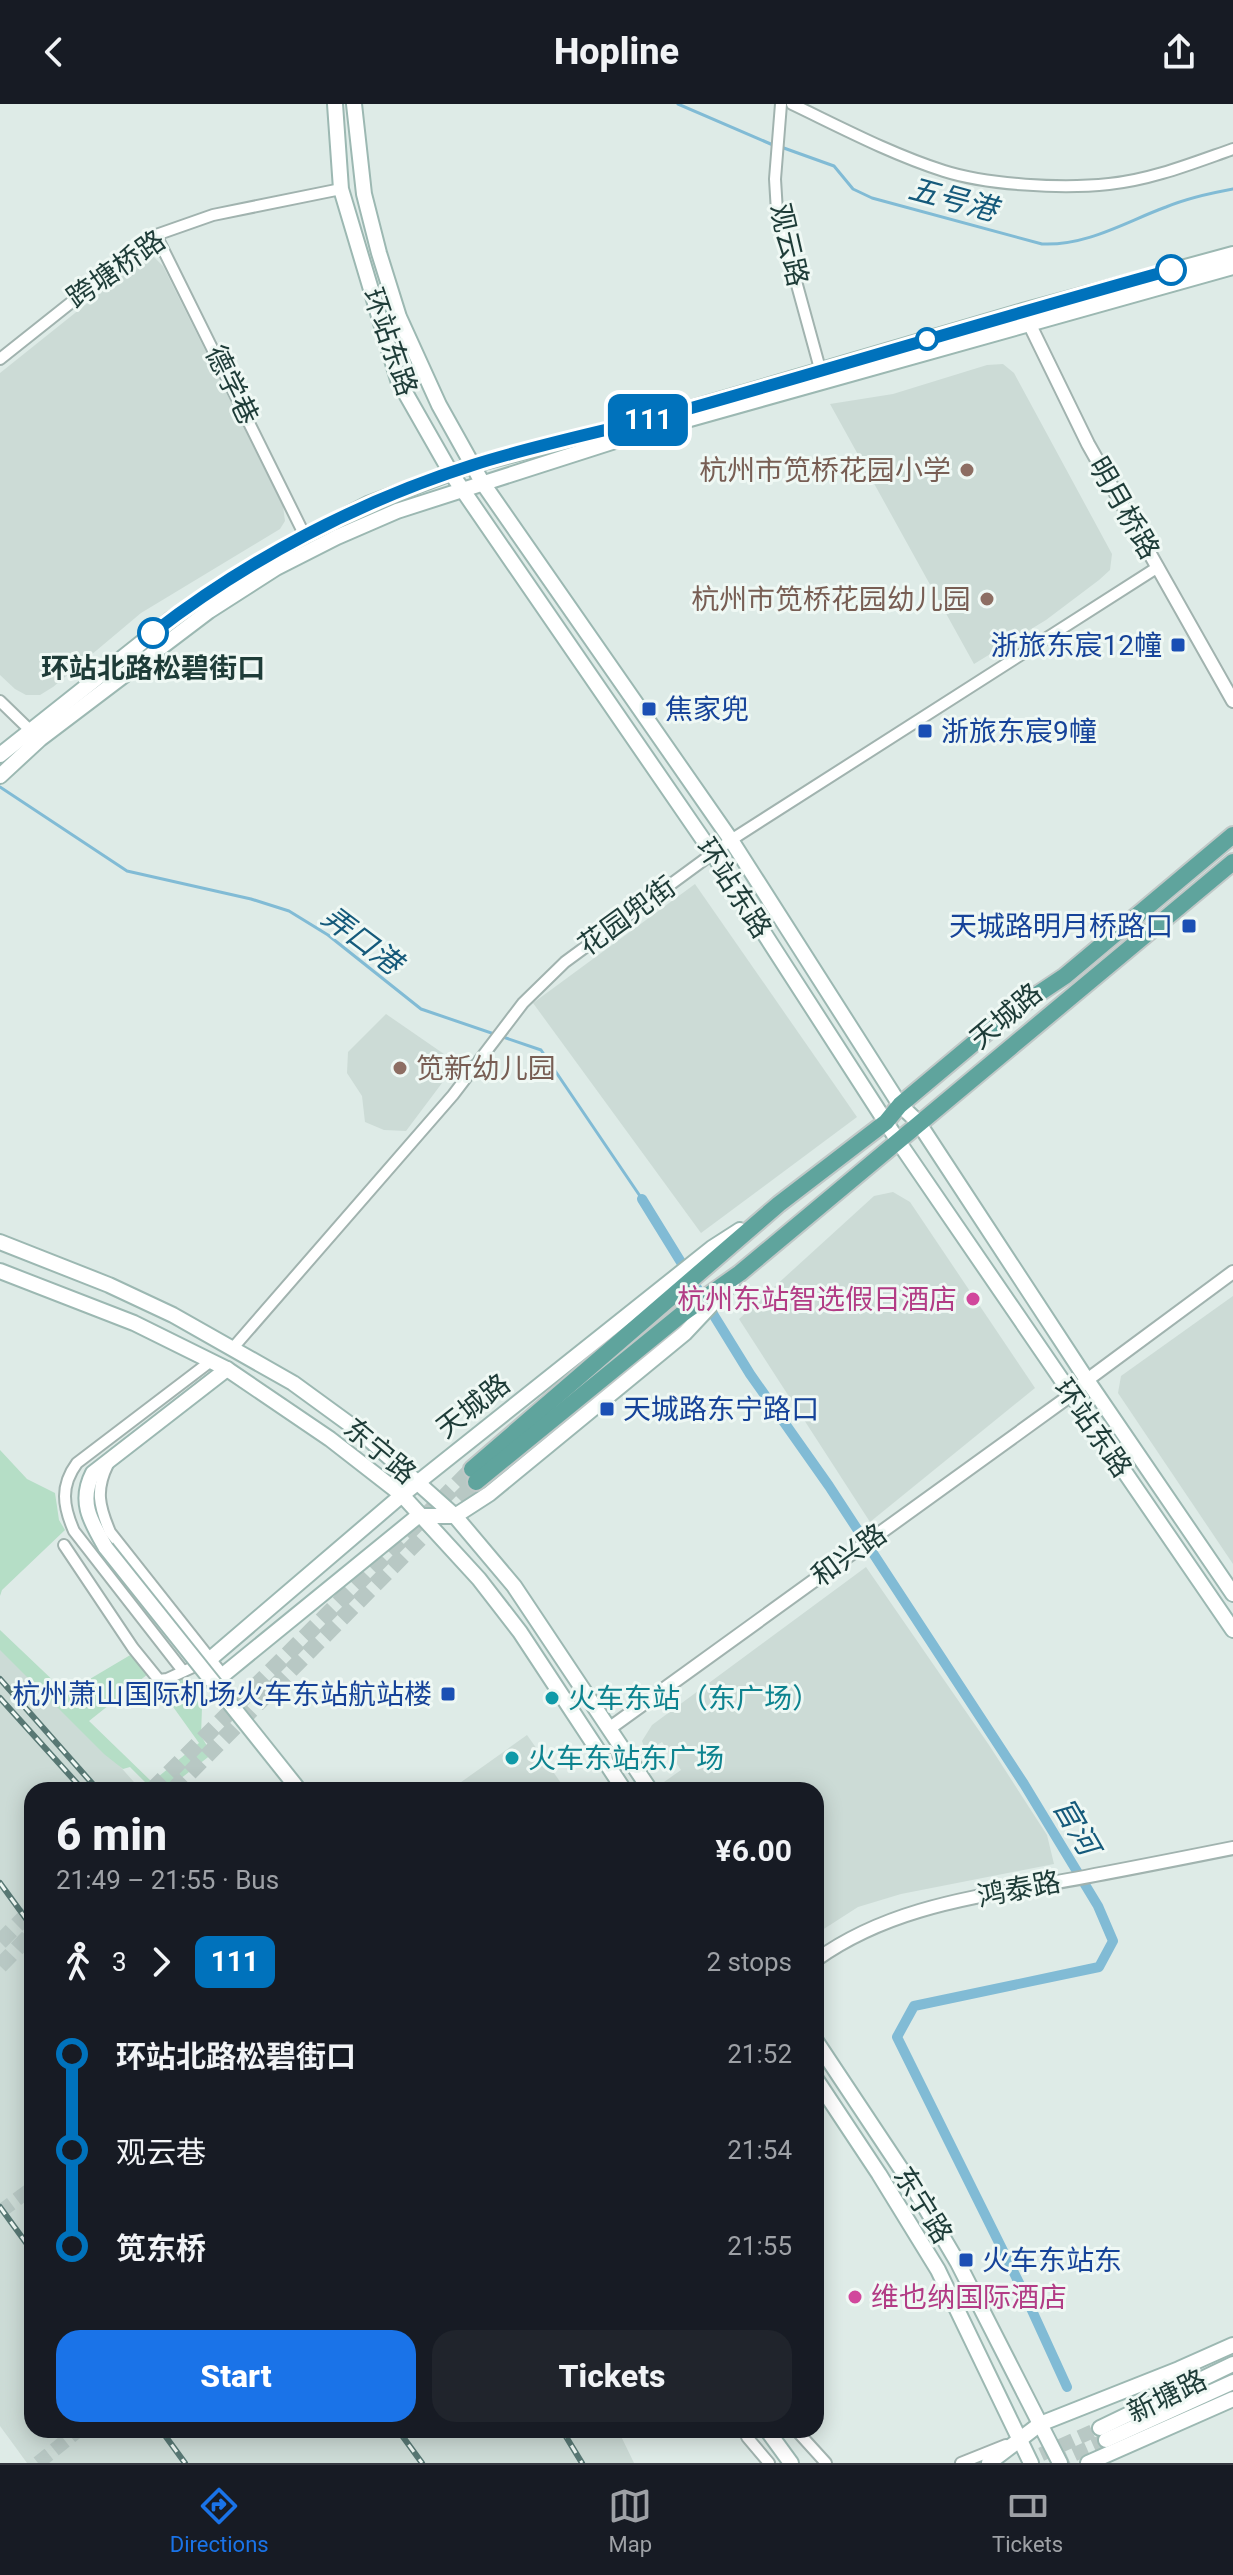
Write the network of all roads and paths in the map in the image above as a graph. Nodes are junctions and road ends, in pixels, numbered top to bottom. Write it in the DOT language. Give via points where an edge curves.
graph roads {
  1 [pos="335,104"];
  2 [pos="354,104"];
  3 [pos="781,104"];
  4 [pos="792,104"];
  5 [pos="1233,149"];
  6 [pos="341,189"];
  7 [pos="156,235"];
  8 [pos="1233,254"];
  9 [pos="1233,267"];
  10 [pos="1023,311"];
  11 [pos="1030,325"];
  12 [pos="0,359"];
  13 [pos="822,376"];
  14 [pos="472,465"];
  15 [pos="451,473"];
  16 [pos="482,482"];
  17 [pos="463,488"];
  18 [pos="305,536"];
  19 [pos="1158,567"];
  20 [pos="0,701"];
  21 [pos="1233,701"];
  22 [pos="35,734"];
  23 [pos="4,752"];
  24 [pos="0,776"];
  25 [pos="1233,835"];
  26 [pos="731,840"];
  27 [pos="713,854"];
  28 [pos="1233,862"];
  29 [pos="900,1105"];
  30 [pos="886,1122"];
  31 [pos="918,1122"];
  32 [pos="898,1141"];
  33 [pos="0,1242"];
  34 [pos="0,1271"];
  35 [pos="1233,1272"];
  36 [pos="740,1273"];
  37 [pos="672,1289"];
  38 [pos="690,1318"];
  39 [pos="232,1349"];
  40 [pos="211,1361"];
  41 [pos="227,1369"];
  42 [pos="1087,1380"];
  43 [pos="1071,1395"];
  44 [pos="111,1458"];
  45 [pos="418,1482"];
  46 [pos="402,1495"];
  47 [pos="418,1516"];
  48 [pos="455,1516"];
  49 [pos="64,1545"];
  50 [pos="1233,1594"];
  51 [pos="1233,1630"];
  52 [pos="209,1660"];
  53 [pos="183,1671"];
  54 [pos="223,1675"];
  55 [pos="610,1728"];
  56 [pos="293,1782"];
  57 [pos="619,1782"];
  58 [pos="645,1782"];
  59 [pos="1233,1848"];
  60 [pos="824,1956"];
  61 [pos="824,2053"];
  62 [pos="824,2091"];
  63 [pos="1233,2345"];
  64 [pos="1233,2364"];
  65 [pos="1233,2382"];
  66 [pos="1233,2399"];
  67 [pos="1040,2424"];
  68 [pos="748,2438"];
  69 [pos="773,2438"];
  70 [pos="803,2438"];
  71 [pos="1019,2441"];
  72 [pos="769,2463"];
  73 [pos="791,2463"];
  74 [pos="826,2463"];
  75 [pos="961,2463"];
  76 [pos="989,2463"];
  77 [pos="1031,2463"];
  78 [pos="1060,2463"];
  79 [pos="1088,2463"];
  1 -- 6 [label="main road, 环站东路"];
  2 -- 14 [label="main road, 环站东路" via="364,194 399,317"];
  3 -- 13 [label="street, 观云路" via="777,212"];
  4 -- 5 [label="street" via="892,152 946,172 991,181 1110,184"];
  6 -- 7 [label="street, 跨塘桥路" via="213,215"];
  6 -- 15 [label="main road, 环站东路" via="398,380"];
  7 -- 12 [label="street, 跨塘桥路"];
  7 -- 18 [label="street, 德学巷"];
  8 -- 10 [label="main road"];
  9 -- 11 [label="main road"];
  10 -- 11 [label="street, 明月桥路"];
  10 -- 13 [label="main road"];
  11 -- 13 [label="main road"];
  11 -- 19 [label="street, 明月桥路" via="1088,444"];
  13 -- 14 [label="main road"];
  13 -- 16 [label="main road"];
  14 -- 15 [label="main road"];
  14 -- 16 [label="main road, 环站东路"];
  15 -- 17 [label="main road, 环站东路"];
  15 -- 18 [label="main road" via="368,504"];
  16 -- 17 [label="main road"];
  16 -- 26 [label="main road, 环站东路"];
  17 -- 22 [label="main road" via="349,531 276,568"];
  17 -- 27 [label="main road, 环站东路"];
  18 -- 22 [label="main road" via="170,620"];
  19 -- 21 [label="street, 明月桥路"];
  19 -- 26 [label="street, 花园兜街"];
  20 -- 22 [label="street"];
  22 -- 23 [label="main road"];
  22 -- 24 [label="main road" via="22,758"];
  25 -- 29 [label="main road, 天城路"];
  26 -- 27 [label="street, 花园兜街"];
  26 -- 29 [label="main road, 环站东路"];
  27 -- 30 [label="main road, 环站东路"];
  27 -- 39 [label="street, 花园兜街" via="565,962 523,1003 453,1095"];
  28 -- 31 [label="main road, 天城路"];
  29 -- 30 [label="main road, 天城路"];
  29 -- 31 [label="main road, 环站东路"];
  30 -- 32 [label="main road, 环站东路"];
  30 -- 37 [label="main road, 天城路"];
  31 -- 32 [label="main road, 天城路"];
  31 -- 42 [label="main road, 环站东路"];
  32 -- 36 [label="main road, 天城路"];
  32 -- 43 [label="main road, 环站东路"];
  33 -- 39 [label="main road, 东宁路" via="147,1303"];
  34 -- 40 [label="main road, 东宁路" via="134,1323"];
  35 -- 42 [label="street, 和兴路"];
  36 -- 38 [label="main road, 天城路"];
  36 -- 38 [label="main road, 天城路" via="711,1307"];
  37 -- 38 [label="main road, 天城路" via="474,1476"];
  37 -- 45 [label="main road, 天城路"];
  38 -- 48 [label="main road, 天城路" via="489,1494"];
  39 -- 45 [label="main road, 东宁路" via="293,1383"];
  40 -- 41 [label="main road, 东宁路"];
  40 -- 53 [label="street" via="77,1463 64,1493 74,1531"];
  41 -- 44 [label="main road"];
  41 -- 46 [label="main road, 东宁路"];
  42 -- 43 [label="street, 和兴路"];
  42 -- 50 [label="main road, 环站东路"];
  43 -- 51 [label="main road, 环站东路"];
  43 -- 55 [label="street, 和兴路"];
  44 -- 52 [label="street" via="99,1481 102,1514 110,1532"];
  44 -- 56 [label="main road, bridge" via="87,1486 89,1519 106,1548"];
  45 -- 46 [label="main road, 天城路"];
  45 -- 48 [label="main road, 东宁路"];
  46 -- 47 [label="main road, 东宁路"];
  46 -- 52 [label="main road, 天城路"];
  47 -- 48 [label="main road"];
  47 -- 54 [label="main road"];
  47 -- 57 [label="main road, 东宁路" via="479,1579 520,1632"];
  48 -- 55 [label="main road, 东宁路" via="514,1586"];
  49 -- 53 [label="street" via="159,1680"];
  52 -- 53 [label="street"];
  52 -- 54 [label="street"];
  55 -- 58 [label="main road, 东宁路"];
  59 -- 60 [label="street, 鸿泰路" via="975,1897 889,1919"];
  61 -- 67 [label="main road, 东宁路" via="958,2263"];
  62 -- 71 [label="main road, 东宁路" via="938,2270"];
  63 -- 67 [label="main road"];
  64 -- 65 [label="main road, 新塘路" via="1103,2434"];
  66 -- 79 [label="main road"];
  67 -- 71 [label="main road"];
  67 -- 78 [label="main road, 东宁路"];
  68 -- 72 [label="street"];
  69 -- 73 [label="main road"];
  70 -- 74 [label="street"];
  71 -- 75 [label="street"];
  71 -- 76 [label="main road"];
  71 -- 77 [label="main road, 东宁路"];
}
